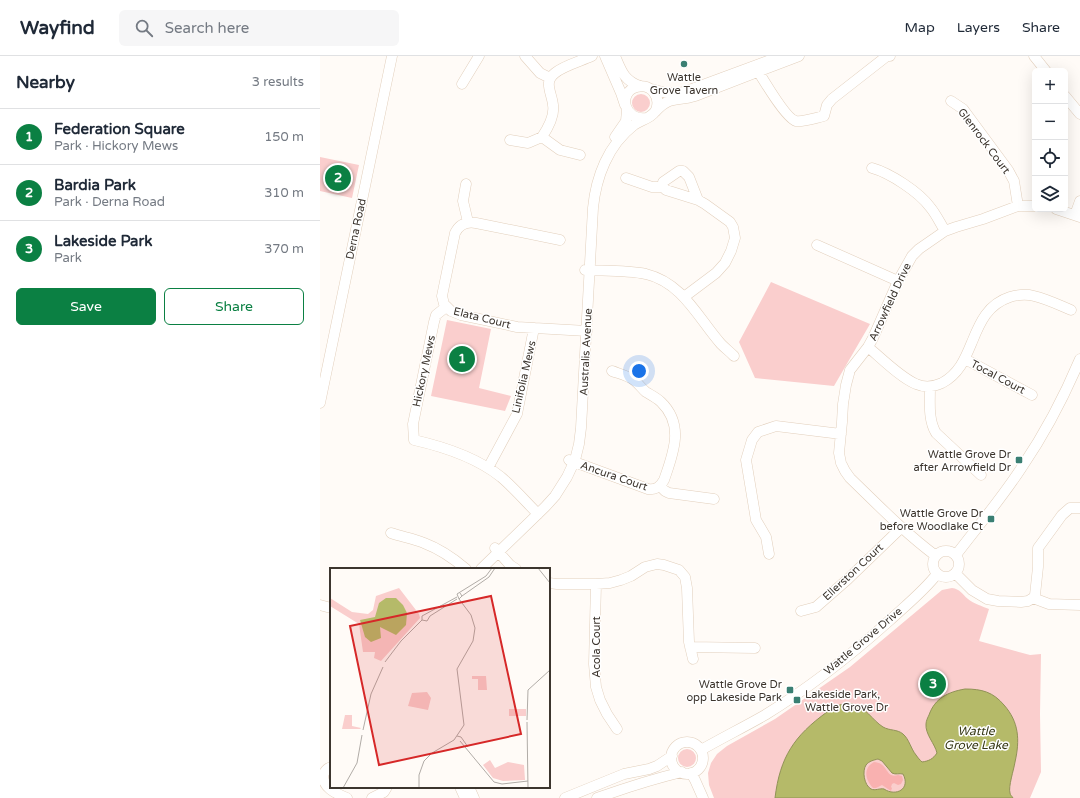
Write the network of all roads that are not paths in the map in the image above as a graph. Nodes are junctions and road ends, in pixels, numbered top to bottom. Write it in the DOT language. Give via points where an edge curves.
graph roads {
  1 [pos="392,56"];
  2 [pos="478,56"];
  3 [pos="525,56"];
  4 [pos="592,56"];
  5 [pos="605,56"];
  6 [pos="615,56"];
  7 [pos="780,56"];
  8 [pos="799,56"];
  9 [pos="890,56"];
  10 [pos="1034,56"];
  11 [pos="1044,68"];
  12 [pos="757,69"];
  13 [pos="550,78"];
  14 [pos="462,84"];
  15 [pos="644,87"];
  16 [pos="1068,100"];
  17 [pos="951,101"];
  18 [pos="626,107"];
  19 [pos="1080,114"];
  20 [pos="651,115"];
  21 [pos="542,137"];
  22 [pos="510,140"];
  23 [pos="580,155"];
  24 [pos="872,168"];
  25 [pos="626,178"];
  26 [pos="466,184"];
  27 [pos="663,187"];
  28 [pos="698,200"];
  29 [pos="1080,202"];
  30 [pos="1018,206"];
  31 [pos="1032,206"];
  32 [pos="1065,212"];
  33 [pos="1077,216"];
  34 [pos="468,222"];
  35 [pos="945,231"];
  36 [pos="560,240"];
  37 [pos="817,245"];
  38 [pos="587,270"];
  39 [pos="898,281"];
  40 [pos="684,297"];
  41 [pos="446,307"];
  42 [pos="1071,310"];
  43 [pos="534,328"];
  44 [pos="584,331"];
  45 [pos="868,347"];
  46 [pos="734,356"];
  47 [pos="965,359"];
  48 [pos="1080,359"];
  49 [pos="612,371"];
  50 [pos="930,387"];
  51 [pos="1032,395"];
  52 [pos="320,403"];
  53 [pos="841,434"];
  54 [pos="571,461"];
  55 [pos="488,468"];
  56 [pos="981,475"];
  57 [pos="660,486"];
  58 [pos="714,499"];
  59 [pos="1080,508"];
  60 [pos="536,512"];
  61 [pos="902,527"];
  62 [pos="391,533"];
  63 [pos="496,550"];
  64 [pos="769,554"];
  65 [pos="956,555"];
  66 [pos="936,556"];
  67 [pos="465,568"];
  68 [pos="475,568"];
  69 [pos="482,568"];
  70 [pos="514,568"];
  71 [pos="937,574"];
  72 [pos="956,574"];
  73 [pos="550,583"];
  74 [pos="596,584"];
  75 [pos="1033,598"];
  76 [pos="320,605"];
  77 [pos="1080,605"];
  78 [pos="330,608"];
  79 [pos="801,611"];
  80 [pos="690,647"];
  81 [pos="755,648"];
  82 [pos="693,659"];
  83 [pos="617,729"];
  84 [pos="701,750"];
  85 [pos="672,756"];
  86 [pos="330,767"];
  87 [pos="686,773"];
  88 [pos="460,788"];
  89 [pos="469,788"];
  90 [pos="388,792"];
  91 [pos="347,798"];
  92 [pos="372,798"];
  93 [pos="465,798"];
  94 [pos="474,798"];
  95 [pos="565,798"];
  96 [pos="597,798"];
  97 [pos="703,798"];
  1 -- 52 [label="street, Derna Road"];
  2 -- 14 [label="street"];
  3 -- 13 [label="street" via="540,73"];
  4 -- 13 [label="street" via="555,72"];
  5 -- 18 [label="street"];
  6 -- 15 [label="street" via="626,78 631,83"];
  7 -- 12 [label="street, Australis Avenue"];
  8 -- 12 [label="street, Australis Avenue"];
  9 -- 12 [label="street" via="832,99 824,116 794,121 787,115"];
  10 -- 11 [label="street"];
  12 -- 15 [label="street, Australis Avenue" via="684,92 666,93"];
  12 -- 20 [label="street, Australis Avenue" via="695,96 669,100"];
  13 -- 21 [label="street" via="548,86 554,105 548,127"];
  15 -- 18 [label="street" via="629,92 626,96"];
  15 -- 20 [label="street" via="656,95 657,108"];
  16 -- 19 [label="street"];
  17 -- 30 [label="street, Glenrock Court" via="963,110 1008,170 1014,181"];
  18 -- 20 [label="street" via="630,114 638,118"];
  18 -- 38 [label="street, Australis Avenue" via="627,117 624,124 605,151 592,180 588,202"];
  20 -- 38 [label="street, Australis Avenue" via="621,137 600,173 594,200"];
  21 -- 22 [label="street" via="528,143"];
  21 -- 23 [label="street" via="560,150"];
  24 -- 35 [label="street" via="881,170 916,192 931,208"];
  25 -- 27 [label="street" via="652,187"];
  26 -- 34 [label="street" via="463,201"];
  27 -- 28 [label="street"];
  27 -- 28 [label="street" via="664,180 682,170 689,178"];
  28 -- 40 [label="street" via="730,222 735,238 720,269"];
  29 -- 33 [label="street"];
  30 -- 31 [label="street, Arrowfield Drive"];
  30 -- 35 [label="street, Arrowfield Drive"];
  32 -- 33 [label="street"];
  34 -- 36 [label="street"];
  34 -- 41 [label="street, Elata Court" via="457,229 454,238 443,293"];
  35 -- 39 [label="street, Arrowfield Drive" via="918,249"];
  37 -- 39 [label="street"];
  38 -- 40 [label="street" via="646,274 668,284"];
  38 -- 44 [label="street, Australis Avenue"];
  39 -- 45 [label="street, Arrowfield Drive"];
  40 -- 46 [label="street" via="721,344"];
  41 -- 43 [label="street, Elata Court" via="461,315"];
  41 -- 55 [label="street, Hickory Mews" via="436,316 434,322 413,424 414,440 450,449"];
  42 -- 47 [label="street" via="1032,296 1018,295 1005,299 992,306 982,318"];
  43 -- 44 [label="street, Elata Court"];
  43 -- 55 [label="street, Linifolia Mews" via="517,414"];
  44 -- 54 [label="street, Australis Avenue" via="577,424"];
  45 -- 50 [label="street" via="907,380"];
  45 -- 53 [label="street, Arrowfield Drive" via="850,370 842,404"];
  47 -- 50 [label="street" via="951,377"];
  47 -- 51 [label="street, Tocal Court"];
  48 -- 65 [label="street" via="1070,384 1022,467"];
  49 -- 57 [label="street, Ancura Court" via="637,382 663,403 672,418 676,430 675,444"];
  50 -- 56 [label="street" via="931,419 936,433"];
  53 -- 61 [label="street, Arrowfield Drive" via="839,453 845,471"];
  53 -- 64 [label="street" via="776,426 758,432 752,440 746,460 756,520 766,537"];
  54 -- 57 [label="street, Ancura Court" via="644,488"];
  54 -- 60 [label="street, Australis Avenue" via="567,477 555,496"];
  55 -- 60 [label="street" via="508,483"];
  57 -- 58 [label="street, Ancura Court" via="669,494"];
  59 -- 75 [label="street" via="1070,508 1062,515 1038,548 1036,595"];
  60 -- 63 [label="street, Australis Avenue"];
  61 -- 66 [label="street, Arrowfield Drive"];
  61 -- 79 [label="street, Ellerston Court" via="816,607"];
  62 -- 67 [label="street" via="432,546"];
  63 -- 68 [label="street, Australis Avenue"];
  63 -- 69 [label="street, Australis Avenue"];
  63 -- 70 [label="street"];
  65 -- 66 [label="street" via="945,551"];
  65 -- 72 [label="street" via="960,562"];
  66 -- 71 [label="street" via="933,567"];
  71 -- 72 [label="street" via="950,578"];
  71 -- 84 [label="street, Wattle Grove Drive" via="863,644 831,669 766,714"];
  72 -- 75 [label="street" via="972,590 987,599 1022,602"];
  73 -- 74 [label="street"];
  74 -- 80 [label="street" via="621,580 656,564 679,570 685,577 687,588"];
  74 -- 83 [label="street, Acola Court" via="596,681 600,700"];
  75 -- 77 [label="street" via="1049,604"];
  76 -- 78 [label="street"];
  80 -- 81 [label="street"];
  80 -- 82 [label="street"];
  84 -- 85 [label="street" via="694,744 684,742 676,747"];
  84 -- 87 [label="street" via="702,764 699,768"];
  85 -- 87 [label="street" via="677,770"];
  85 -- 95 [label="street" via="657,766 624,774"];
  86 -- 91 [label="street" via="324,775 325,784 329,790"];
  87 -- 96 [label="street" via="662,777"];
  87 -- 97 [label="street" via="695,780"];
  88 -- 93 [label="street"];
  89 -- 94 [label="street"];
  90 -- 92 [label="street"];
}
